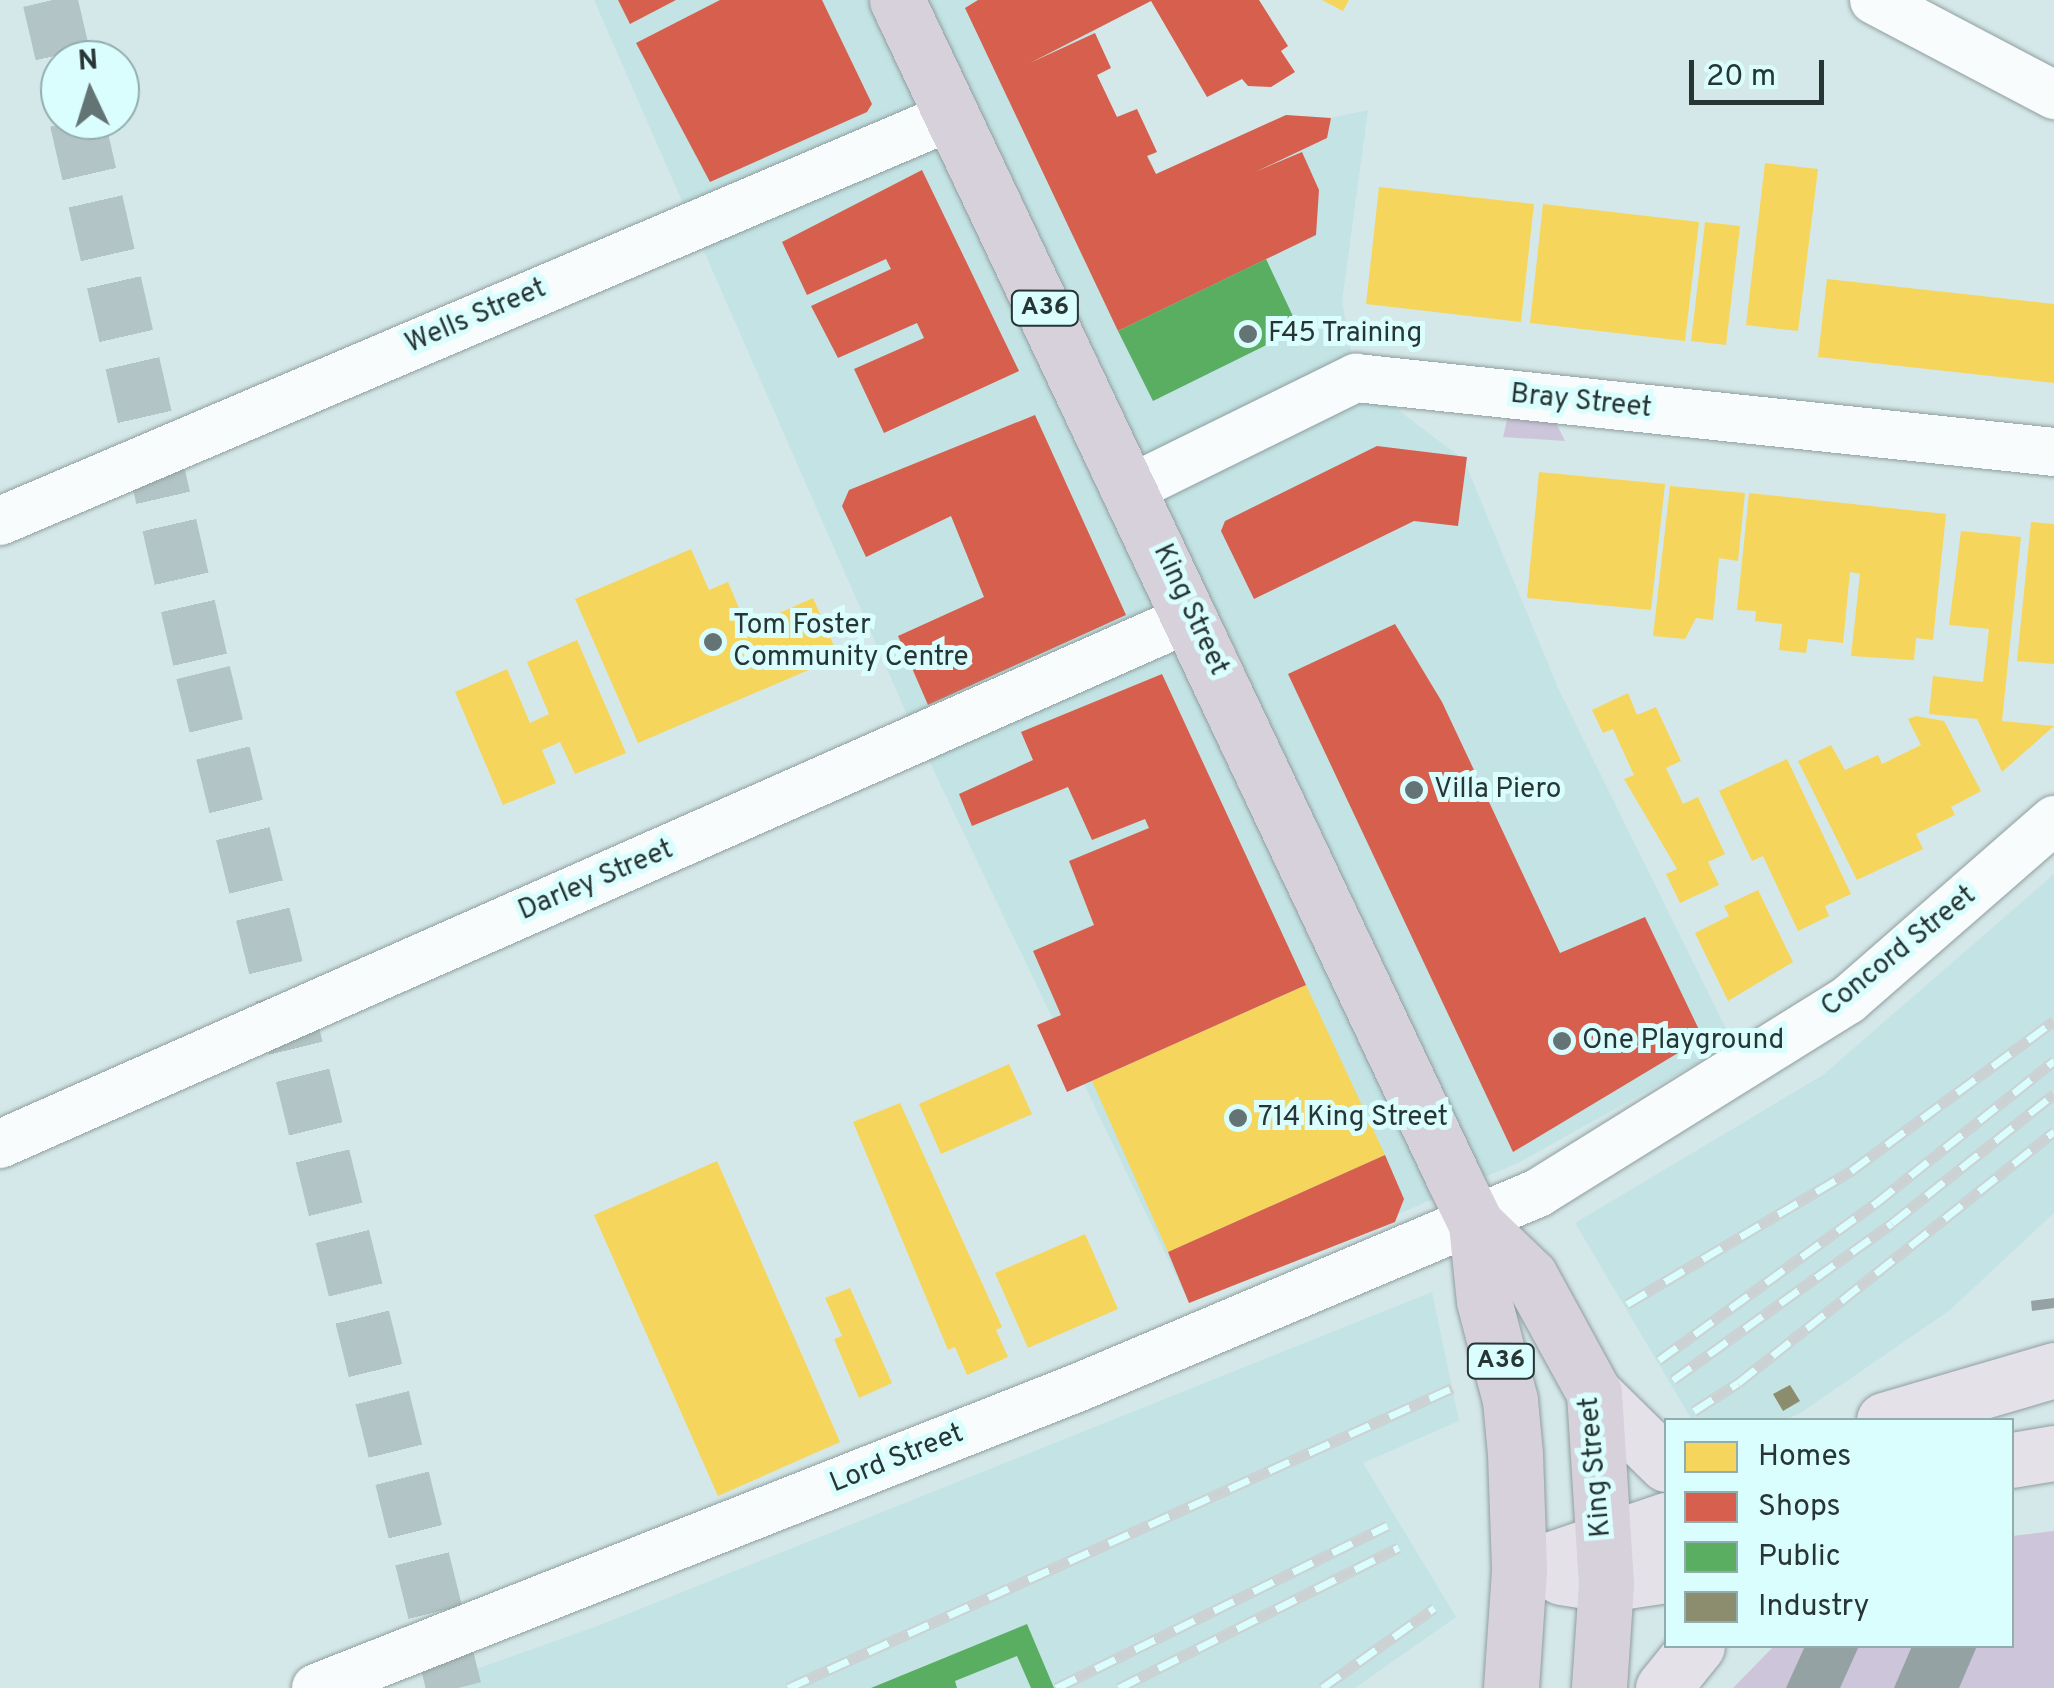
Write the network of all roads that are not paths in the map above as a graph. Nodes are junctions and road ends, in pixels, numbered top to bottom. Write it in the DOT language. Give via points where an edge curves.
graph roads {
  1 [pos="897,0"];
  2 [pos="1874,0"];
  3 [pos="2054,94"];
  4 [pos="954,114"];
  5 [pos="2054,452"];
  6 [pos="1132,488"];
  7 [pos="0,522"];
  8 [pos="1192,617"];
  9 [pos="2054,820"];
  10 [pos="0,1144"];
  11 [pos="1476,1224"];
  12 [pos="2054,1370"];
  13 [pos="1594,1393"];
  14 [pos="1891,1418"];
  15 [pos="1664,1462"];
  16 [pos="1664,1521"];
  17 [pos="1605,1564"];
  18 [pos="1519,1570"];
  19 [pos="1664,1575"];
  20 [pos="1695,1648"];
  21 [pos="316,1688"];
  22 [pos="1511,1688"];
  23 [pos="1598,1688"];
  24 [pos="1662,1688"];
  1 -- 4 [label="highway, King Street / A36"];
  2 -- 3 [label="street"];
  4 -- 6 [label="highway, King Street / A36"];
  4 -- 7 [label="street, Wells Street"];
  5 -- 6 [label="street, Bray Street" via="1356,378"];
  6 -- 8 [label="highway, King Street / A36"];
  8 -- 10 [label="street, Darley Street"];
  8 -- 11 [label="highway, King Street / A36"];
  9 -- 11 [label="street, Concord Street" via="1848,1000 1560,1181"];
  11 -- 13 [label="highway, King Street / A36" via="1530,1276"];
  11 -- 18 [label="highway, King Street / A36" via="1484,1301 1510,1400"];
  11 -- 21 [label="street, Lord Street"];
  12 -- 14 [label="main road"];
  13 -- 15 [label="main road"];
  13 -- 17 [label="highway, King Street / A36"];
  16 -- 17 [label="main road"];
  17 -- 18 [label="main road"];
  17 -- 19 [label="main road"];
  17 -- 23 [label="highway, King Street / A36"];
  18 -- 22 [label="highway, King Street / A36"];
  20 -- 24 [label="main road"];
}
